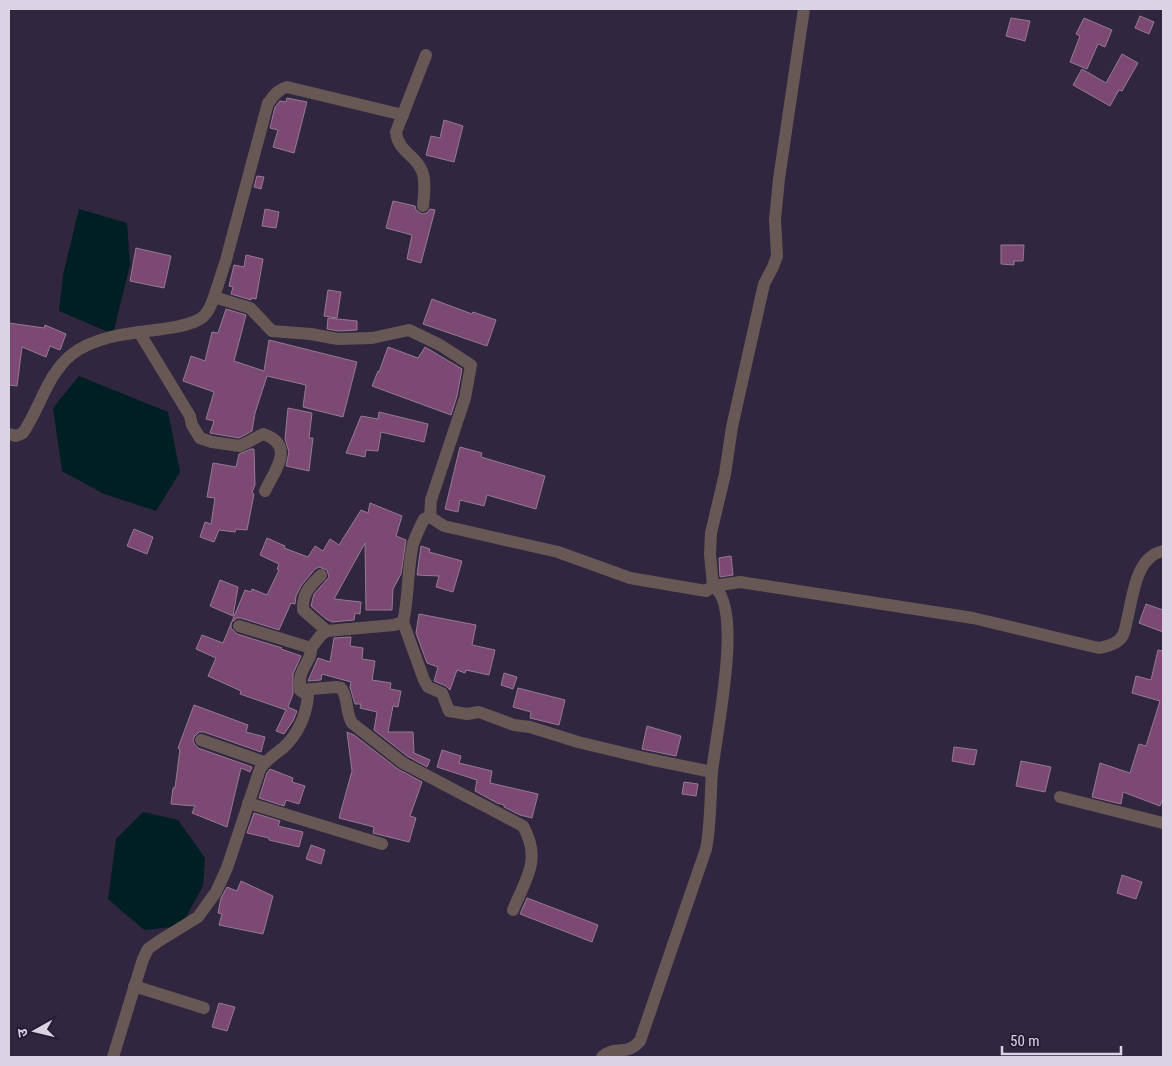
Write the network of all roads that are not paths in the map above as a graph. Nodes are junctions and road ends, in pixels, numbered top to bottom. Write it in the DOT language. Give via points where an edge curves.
graph roads {
  1 [pos="804,9"];
  2 [pos="426,55"];
  3 [pos="403,115"];
  4 [pos="423,206"];
  5 [pos="214,297"];
  6 [pos="139,332"];
  7 [pos="9,434"];
  8 [pos="265,491"];
  9 [pos="430,517"];
  10 [pos="1163,552"];
  11 [pos="321,575"];
  12 [pos="713,586"];
  13 [pos="403,622"];
  14 [pos="239,626"];
  15 [pos="327,631"];
  16 [pos="311,648"];
  17 [pos="300,690"];
  18 [pos="201,740"];
  19 [pos="264,762"];
  20 [pos="712,772"];
  21 [pos="1060,797"];
  22 [pos="248,803"];
  23 [pos="1163,823"];
  24 [pos="382,844"];
  25 [pos="513,910"];
  26 [pos="134,986"];
  27 [pos="204,1008"];
  28 [pos="113,1057"];
  29 [pos="602,1057"];
  1 -- 12 [label="street" via="779,179 776,256 764,284 711,533"];
  2 -- 3 [label="street"];
  3 -- 4 [label="street" via="396,132 397,141 422,171"];
  3 -- 5 [label="street" via="281,88 268,103"];
  5 -- 6 [label="street" via="209,310 201,318 185,325"];
  5 -- 9 [label="street" via="250,308 272,331 338,339 372,338 409,330 471,365 464,398 431,500"];
  6 -- 7 [label="street" via="92,343 72,355 56,371 23,433"];
  6 -- 8 [label="street" via="200,438 240,446 264,434 279,443 282,450 280,460"];
  9 -- 12 [label="street" via="444,526 558,552 630,578 706,591"];
  9 -- 13 [label="street" via="424,518 414,542"];
  10 -- 12 [label="street" via="1152,554 1136,580 1124,635 1099,648 973,618 740,582"];
  11 -- 15 [label="street" via="304,595 303,610"];
  12 -- 20 [label="street" via="719,590 724,602 727,662"];
  13 -- 15 [label="street"];
  13 -- 20 [label="street" via="424,680 428,687 442,693 449,711 478,712 578,742"];
  14 -- 16 [label="street"];
  15 -- 16 [label="street"];
  16 -- 17 [label="street" via="302,670"];
  17 -- 19 [label="street" via="308,696 299,730"];
  17 -- 25 [label="street" via="341,688 352,722 402,763 523,826 530,839 532,863"];
  18 -- 19 [label="street"];
  19 -- 22 [label="street"];
  20 -- 29 [label="street" via="710,832 706,849 644,1032 635,1047 607,1052"];
  21 -- 23 [label="street"];
  22 -- 24 [label="street"];
  22 -- 26 [label="street" via="228,868 216,892 198,917 148,949"];
  26 -- 27 [label="street"];
  26 -- 28 [label="street"];
}
